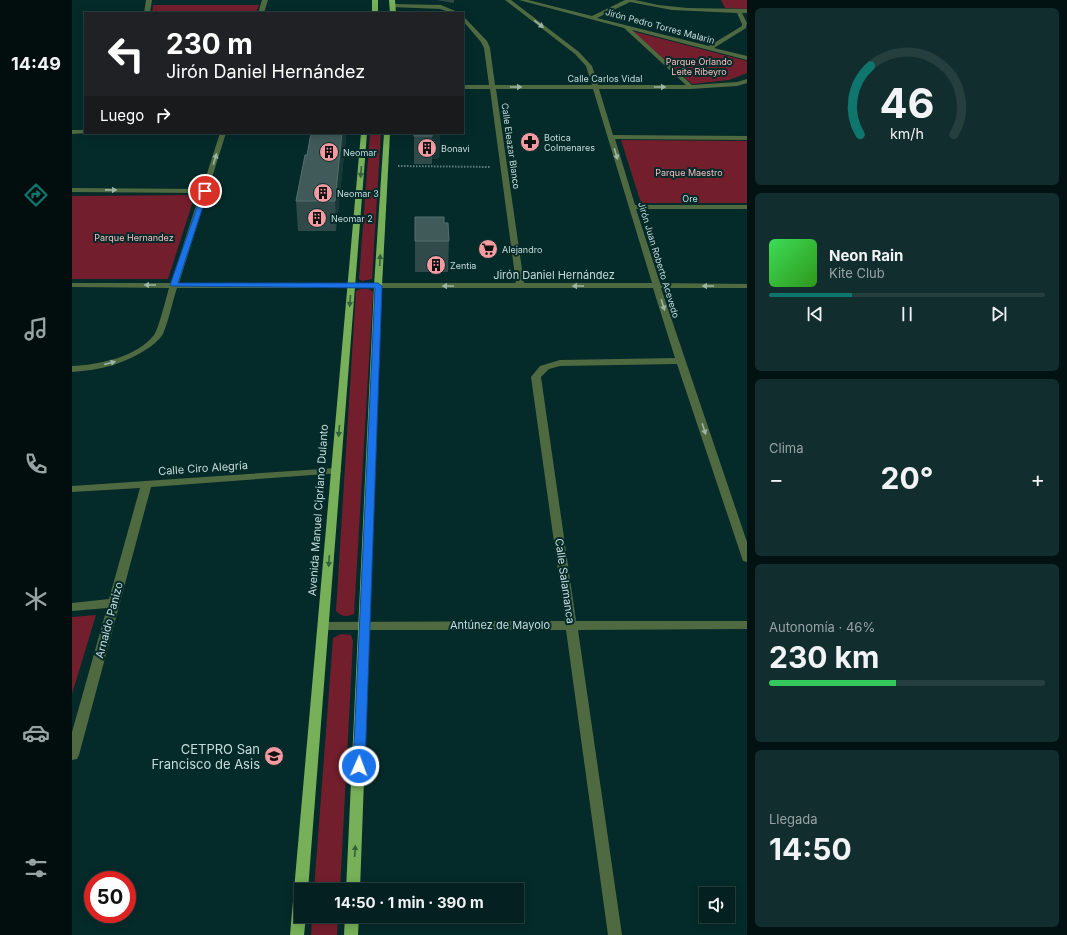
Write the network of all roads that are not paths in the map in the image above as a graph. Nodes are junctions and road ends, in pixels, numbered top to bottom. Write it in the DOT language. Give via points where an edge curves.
graph roads {
  1 [pos="149,0"];
  2 [pos="265,0"];
  3 [pos="375,0"];
  4 [pos="508,0"];
  5 [pos="522,0"];
  6 [pos="629,0"];
  7 [pos="393,3"];
  8 [pos="552,7"];
  9 [pos="739,11"];
  10 [pos="747,11"];
  11 [pos="147,12"];
  12 [pos="261,12"];
  13 [pos="375,12"];
  14 [pos="455,12"];
  15 [pos="528,15"];
  16 [pos="593,18"];
  17 [pos="464,19"];
  18 [pos="626,26"];
  19 [pos="710,48"];
  20 [pos="747,58"];
  21 [pos="747,81"];
  22 [pos="737,84"];
  23 [pos="464,87"];
  24 [pos="494,87"];
  25 [pos="595,87"];
  26 [pos="691,87"];
  27 [pos="747,88"];
  28 [pos="72,132"];
  29 [pos="84,132"];
  30 [pos="223,134"];
  31 [pos="364,134"];
  32 [pos="386,134"];
  33 [pos="611,137"];
  34 [pos="747,138"];
  35 [pos="72,190"];
  36 [pos="205,191"];
  37 [pos="633,207"];
  38 [pos="747,207"];
  39 [pos="72,285"];
  40 [pos="174,285"];
  41 [pos="351,286"];
  42 [pos="378,286"];
  43 [pos="520,286"];
  44 [pos="747,286"];
  45 [pos="657,287"];
  46 [pos="681,361"];
  47 [pos="72,369"];
  48 [pos="336,471"];
  49 [pos="146,485"];
  50 [pos="72,489"];
  51 [pos="747,558"];
  52 [pos="114,604"];
  53 [pos="72,606"];
  54 [pos="571,624"];
  55 [pos="747,625"];
  56 [pos="324,626"];
  57 [pos="365,626"];
  58 [pos="72,755"];
  59 [pos="302,883"];
  60 [pos="353,883"];
  61 [pos="298,923"];
  62 [pos="352,923"];
  63 [pos="297,935"];
  64 [pos="351,935"];
  65 [pos="615,935"];
  1 -- 11 [label="street"];
  2 -- 12 [label="street"];
  3 -- 13 [label="main road"];
  4 -- 15 [label="street, Jirón Juan Roberto Acevedo"];
  5 -- 8 [label="street, Jirón Pedro Torres Malarin"];
  6 -- 9 [label="street" via="673,9"];
  6 -- 16 [label="street"];
  7 -- 14 [label="street" via="441,7"];
  8 -- 15 [label="street"];
  8 -- 16 [label="street, Jirón Pedro Torres Malarin"];
  9 -- 10 [label="street"];
  9 -- 19 [label="street" via="744,27"];
  15 -- 25 [label="street, Jirón Juan Roberto Acevedo, one-way" via="585,61"];
  16 -- 18 [label="street, Jirón Pedro Torres Malarin"];
  17 -- 24 [label="street, Calle Eleazar Blanco" via="484,41"];
  18 -- 19 [label="street, Jirón Pedro Torres Malarin"];
  18 -- 26 [label="street"];
  19 -- 20 [label="street, Jirón Pedro Torres Malarin"];
  21 -- 22 [label="street, Calle Carlos Vidal"];
  22 -- 26 [label="street, Calle Carlos Vidal"];
  22 -- 27 [label="street"];
  23 -- 24 [label="street, Calle Carlos Vidal"];
  24 -- 25 [label="street, Calle Carlos Vidal, one-way"];
  24 -- 43 [label="street, Calle Eleazar Blanco"];
  25 -- 26 [label="street, Calle Carlos Vidal, one-way"];
  25 -- 33 [label="street, Jirón Juan Roberto Acevedo"];
  28 -- 29 [label="street"];
  36 -- 30 [label="street, one-way"];
  31 -- 41 [label="main road, Avenida Manuel Cipriano Dulanto, one-way"];
  42 -- 32 [label="main road, one-way"];
  33 -- 34 [label="street"];
  33 -- 37 [label="street, Jirón Juan Roberto Acevedo, one-way"];
  35 -- 36 [label="street, one-way"];
  36 -- 40 [label="street"];
  37 -- 38 [label="street, Ore"];
  37 -- 45 [label="street, Jirón Juan Roberto Acevedo"];
  40 -- 39 [label="street, Jirón Daniel Hernández, one-way"];
  40 -- 41 [label="street, Jirón Daniel Hernández"];
  47 -- 40 [label="street, one-way" via="111,364 146,348 158,335"];
  41 -- 42 [label="street, Jirón Daniel Hernández"];
  41 -- 48 [label="main road, Avenida Manuel Cipriano Dulanto, one-way"];
  43 -- 42 [label="street, Jirón Daniel Hernández, one-way"];
  42 -- 57 [label="main road"];
  45 -- 43 [label="street, Jirón Daniel Hernández, one-way"];
  44 -- 45 [label="street, Jirón Daniel Hernández, one-way"];
  45 -- 46 [label="street, Jirón Juan Roberto Acevedo, one-way"];
  46 -- 51 [label="street, Jirón Juan Roberto Acevedo, one-way"];
  46 -- 54 [label="street, Calle Salamanca" via="560,363 540,369 536,377"];
  48 -- 49 [label="street, Calle Ciro Alegría"];
  48 -- 56 [label="main road, Avenida Manuel Cipriano Dulanto, one-way"];
  49 -- 50 [label="street, Calle Ciro Alegría"];
  49 -- 52 [label="street, Arnaldo Panizo"];
  52 -- 53 [label="street"];
  52 -- 58 [label="street, Arnaldo Panizo"];
  54 -- 55 [label="street, Antúnez de Mayolo"];
  54 -- 57 [label="street, Antúnez de Mayolo"];
  54 -- 65 [label="street, Calle Salamanca"];
  56 -- 57 [label="street, Antúnez de Mayolo"];
  56 -- 59 [label="main road, Avenida Manuel Cipriano Dulanto"];
  60 -- 57 [label="main road, one-way"];
  61 -- 63 [label="main road, Avenida Manuel Cipriano Dulanto"];
  62 -- 64 [label="main road"];
}
